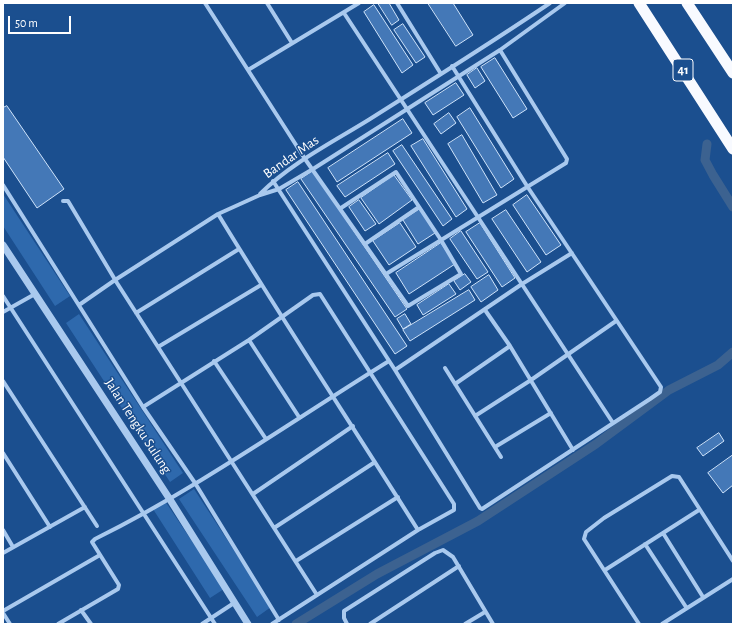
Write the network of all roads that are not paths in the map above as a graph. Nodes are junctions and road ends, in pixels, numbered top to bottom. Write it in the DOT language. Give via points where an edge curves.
graph roads {
  1 [pos="205,3"];
  2 [pos="267,3"];
  3 [pos="359,3"];
  4 [pos="397,3"];
  5 [pos="550,3"];
  6 [pos="565,3"];
  7 [pos="639,3"];
  8 [pos="687,3"];
  9 [pos="344,13"];
  10 [pos="292,43"];
  11 [pos="500,50"];
  12 [pos="452,66"];
  13 [pos="248,70"];
  14 [pos="733,73"];
  15 [pos="441,74"];
  16 [pos="458,76"];
  17 [pos="400,100"];
  18 [pos="407,110"];
  19 [pos="733,148"];
  20 [pos="305,159"];
  21 [pos="313,169"];
  22 [pos="273,181"];
  23 [pos="3,185"];
  24 [pos="527,186"];
  25 [pos="279,189"];
  26 [pos="260,195"];
  27 [pos="63,201"];
  28 [pos="420,207"];
  29 [pos="341,208"];
  30 [pos="218,214"];
  31 [pos="478,217"];
  32 [pos="441,240"];
  33 [pos="365,244"];
  34 [pos="3,245"];
  35 [pos="239,249"];
  36 [pos="572,253"];
  37 [pos="386,274"];
  38 [pos="115,280"];
  39 [pos="522,284"];
  40 [pos="260,285"];
  41 [pos="35,294"];
  42 [pos="3,296"];
  43 [pos="79,305"];
  44 [pos="10,308"];
  45 [pos="485,310"];
  46 [pos="3,312"];
  47 [pos="136,312"];
  48 [pos="281,316"];
  49 [pos="616,321"];
  50 [pos="249,340"];
  51 [pos="510,346"];
  52 [pos="158,347"];
  53 [pos="568,354"];
  54 [pos="214,361"];
  55 [pos="390,361"];
  56 [pos="445,368"];
  57 [pos="395,370"];
  58 [pos="371,373"];
  59 [pos="531,380"];
  60 [pos="3,381"];
  61 [pos="181,382"];
  62 [pos="455,384"];
  63 [pos="334,396"];
  64 [pos="143,407"];
  65 [pos="551,413"];
  66 [pos="475,416"];
  67 [pos="299,418"];
  68 [pos="613,422"];
  69 [pos="353,426"];
  70 [pos="266,439"];
  71 [pos="495,447"];
  72 [pos="573,450"];
  73 [pos="4,456"];
  74 [pos="501,457"];
  75 [pos="232,462"];
  76 [pos="375,462"];
  77 [pos="195,483"];
  78 [pos="253,494"];
  79 [pos="398,497"];
  80 [pos="169,498"];
  81 [pos="85,507"];
  82 [pos="700,510"];
  83 [pos="142,512"];
  84 [pos="97,526"];
  85 [pos="50,527"];
  86 [pos="274,528"];
  87 [pos="3,530"];
  88 [pos="418,530"];
  89 [pos="663,533"];
  90 [pos="645,544"];
  91 [pos="13,547"];
  92 [pos="3,554"];
  93 [pos="100,556"];
  94 [pos="296,561"];
  95 [pos="733,561"];
  96 [pos="459,566"];
  97 [pos="605,570"];
  98 [pos="733,579"];
  99 [pos="318,594"];
  100 [pos="703,597"];
  101 [pos="234,603"];
  102 [pos="686,607"];
  103 [pos="81,610"];
  104 [pos="3,612"];
  105 [pos="485,612"];
  106 [pos="212,618"];
  107 [pos="279,620"];
  108 [pos="10,624"];
  109 [pos="58,624"];
  110 [pos="91,624"];
  111 [pos="202,624"];
  112 [pos="215,624"];
  113 [pos="248,624"];
  114 [pos="272,624"];
  115 [pos="346,624"];
  116 [pos="370,624"];
  117 [pos="465,624"];
  118 [pos="493,624"];
  119 [pos="639,624"];
  120 [pos="662,624"];
  1 -- 13 [label="street"];
  2 -- 10 [label="street"];
  3 -- 9 [label="street"];
  4 -- 15 [label="street"];
  5 -- 12 [label="street, Bandar Mas" via="484,48"];
  6 -- 11 [label="street, Bandar Mas"];
  7 -- 19 [label="highway, 41"];
  8 -- 14 [label="highway"];
  9 -- 10 [label="street"];
  9 -- 17 [label="street"];
  10 -- 13 [label="street"];
  11 -- 16 [label="street, Bandar Mas"];
  11 -- 24 [label="street" via="567,159 566,163"];
  12 -- 15 [label="street, Bandar Mas"];
  12 -- 16 [label="street"];
  13 -- 20 [label="street"];
  15 -- 17 [label="street, Bandar Mas"];
  16 -- 18 [label="street, Bandar Mas"];
  16 -- 24 [label="street"];
  17 -- 18 [label="street"];
  17 -- 20 [label="street, Bandar Mas"];
  18 -- 21 [label="street, Bandar Mas"];
  18 -- 31 [label="street"];
  20 -- 21 [label="street"];
  20 -- 22 [label="street, Bandar Mas"];
  21 -- 25 [label="street, Bandar Mas"];
  21 -- 29 [label="street"];
  22 -- 25 [label="street"];
  22 -- 26 [label="street, Bandar Mas"];
  23 -- 43 [label="street"];
  24 -- 31 [label="street"];
  24 -- 36 [label="street"];
  25 -- 26 [label="street, Bandar Mas"];
  25 -- 55 [label="street"];
  26 -- 30 [label="street"];
  27 -- 38 [label="street" via="68,201"];
  28 -- 29 [label="street" via="395,172"];
  28 -- 32 [label="street"];
  28 -- 33 [label="street"];
  29 -- 33 [label="street"];
  30 -- 35 [label="street"];
  30 -- 38 [label="street"];
  31 -- 32 [label="street"];
  31 -- 39 [label="street"];
  32 -- 37 [label="street"];
  32 -- 37 [label="street" via="460,274 415,303 408,306"];
  33 -- 37 [label="street"];
  34 -- 41 [label="street, Jalan Tengku Sulung"];
  35 -- 40 [label="street"];
  35 -- 47 [label="street"];
  36 -- 39 [label="street"];
  36 -- 49 [label="street"];
  38 -- 43 [label="street"];
  38 -- 47 [label="street"];
  39 -- 45 [label="street"];
  39 -- 53 [label="street"];
  40 -- 48 [label="street"];
  40 -- 52 [label="street"];
  41 -- 44 [label="street"];
  41 -- 80 [label="street, Jalan Tengku Sulung"];
  42 -- 44 [label="street"];
  43 -- 64 [label="street"];
  44 -- 46 [label="street"];
  44 -- 83 [label="street"];
  45 -- 51 [label="street"];
  45 -- 57 [label="street"];
  47 -- 52 [label="street"];
  48 -- 50 [label="street"];
  48 -- 58 [label="street" via="313,294 320,294"];
  48 -- 63 [label="street"];
  49 -- 53 [label="street"];
  49 -- 68 [label="street" via="660,383 661,390"];
  50 -- 54 [label="street"];
  50 -- 67 [label="street"];
  51 -- 59 [label="street"];
  51 -- 62 [label="street"];
  52 -- 61 [label="street"];
  53 -- 59 [label="street"];
  53 -- 68 [label="street"];
  54 -- 61 [label="street"];
  54 -- 70 [label="street"];
  55 -- 57 [label="street"];
  55 -- 58 [label="street"];
  56 -- 62 [label="street"];
  57 -- 72 [label="street" via="481,509"];
  58 -- 63 [label="street"];
  58 -- 88 [label="street" via="454,504 454,510"];
  59 -- 65 [label="street"];
  59 -- 66 [label="street"];
  60 -- 81 [label="street"];
  61 -- 64 [label="street"];
  61 -- 75 [label="street"];
  62 -- 66 [label="street"];
  63 -- 67 [label="street"];
  63 -- 69 [label="street"];
  64 -- 77 [label="street"];
  65 -- 71 [label="street"];
  65 -- 72 [label="street"];
  66 -- 71 [label="street"];
  67 -- 70 [label="street"];
  68 -- 72 [label="street"];
  69 -- 76 [label="street"];
  69 -- 78 [label="street"];
  70 -- 75 [label="street"];
  71 -- 74 [label="street"];
  73 -- 85 [label="street"];
  75 -- 77 [label="street"];
  75 -- 78 [label="street"];
  76 -- 79 [label="street"];
  76 -- 86 [label="street"];
  77 -- 80 [label="street"];
  77 -- 107 [label="street"];
  78 -- 86 [label="street"];
  79 -- 88 [label="street"];
  79 -- 94 [label="street"];
  80 -- 83 [label="street"];
  80 -- 101 [label="street, Jalan Tengku Sulung"];
  81 -- 84 [label="street"];
  81 -- 85 [label="street"];
  82 -- 89 [label="street"];
  82 -- 95 [label="street"];
  82 -- 97 [label="street" via="679,477 674,476 604,518 586,532 584,539"];
  83 -- 93 [label="street" via="94,539 92,542"];
  83 -- 106 [label="street"];
  85 -- 91 [label="street"];
  86 -- 94 [label="street"];
  87 -- 91 [label="street"];
  88 -- 99 [label="street"];
  89 -- 90 [label="street"];
  89 -- 100 [label="street"];
  90 -- 97 [label="street"];
  90 -- 102 [label="street"];
  91 -- 92 [label="street"];
  93 -- 103 [label="street" via="119,587"];
  93 -- 104 [label="street"];
  94 -- 99 [label="street"];
  96 -- 105 [label="street"];
  96 -- 115 [label="street" via="444,550 435,553 344,611"];
  96 -- 116 [label="street"];
  97 -- 119 [label="street"];
  98 -- 100 [label="street"];
  99 -- 107 [label="street"];
  100 -- 102 [label="street"];
  101 -- 106 [label="street"];
  101 -- 113 [label="street, Jalan Tengku Sulung"];
  102 -- 120 [label="street"];
  103 -- 109 [label="street"];
  103 -- 110 [label="street"];
  104 -- 108 [label="street"];
  105 -- 117 [label="street"];
  105 -- 118 [label="street"];
  106 -- 111 [label="street"];
  106 -- 112 [label="street"];
  107 -- 114 [label="street"];
}
